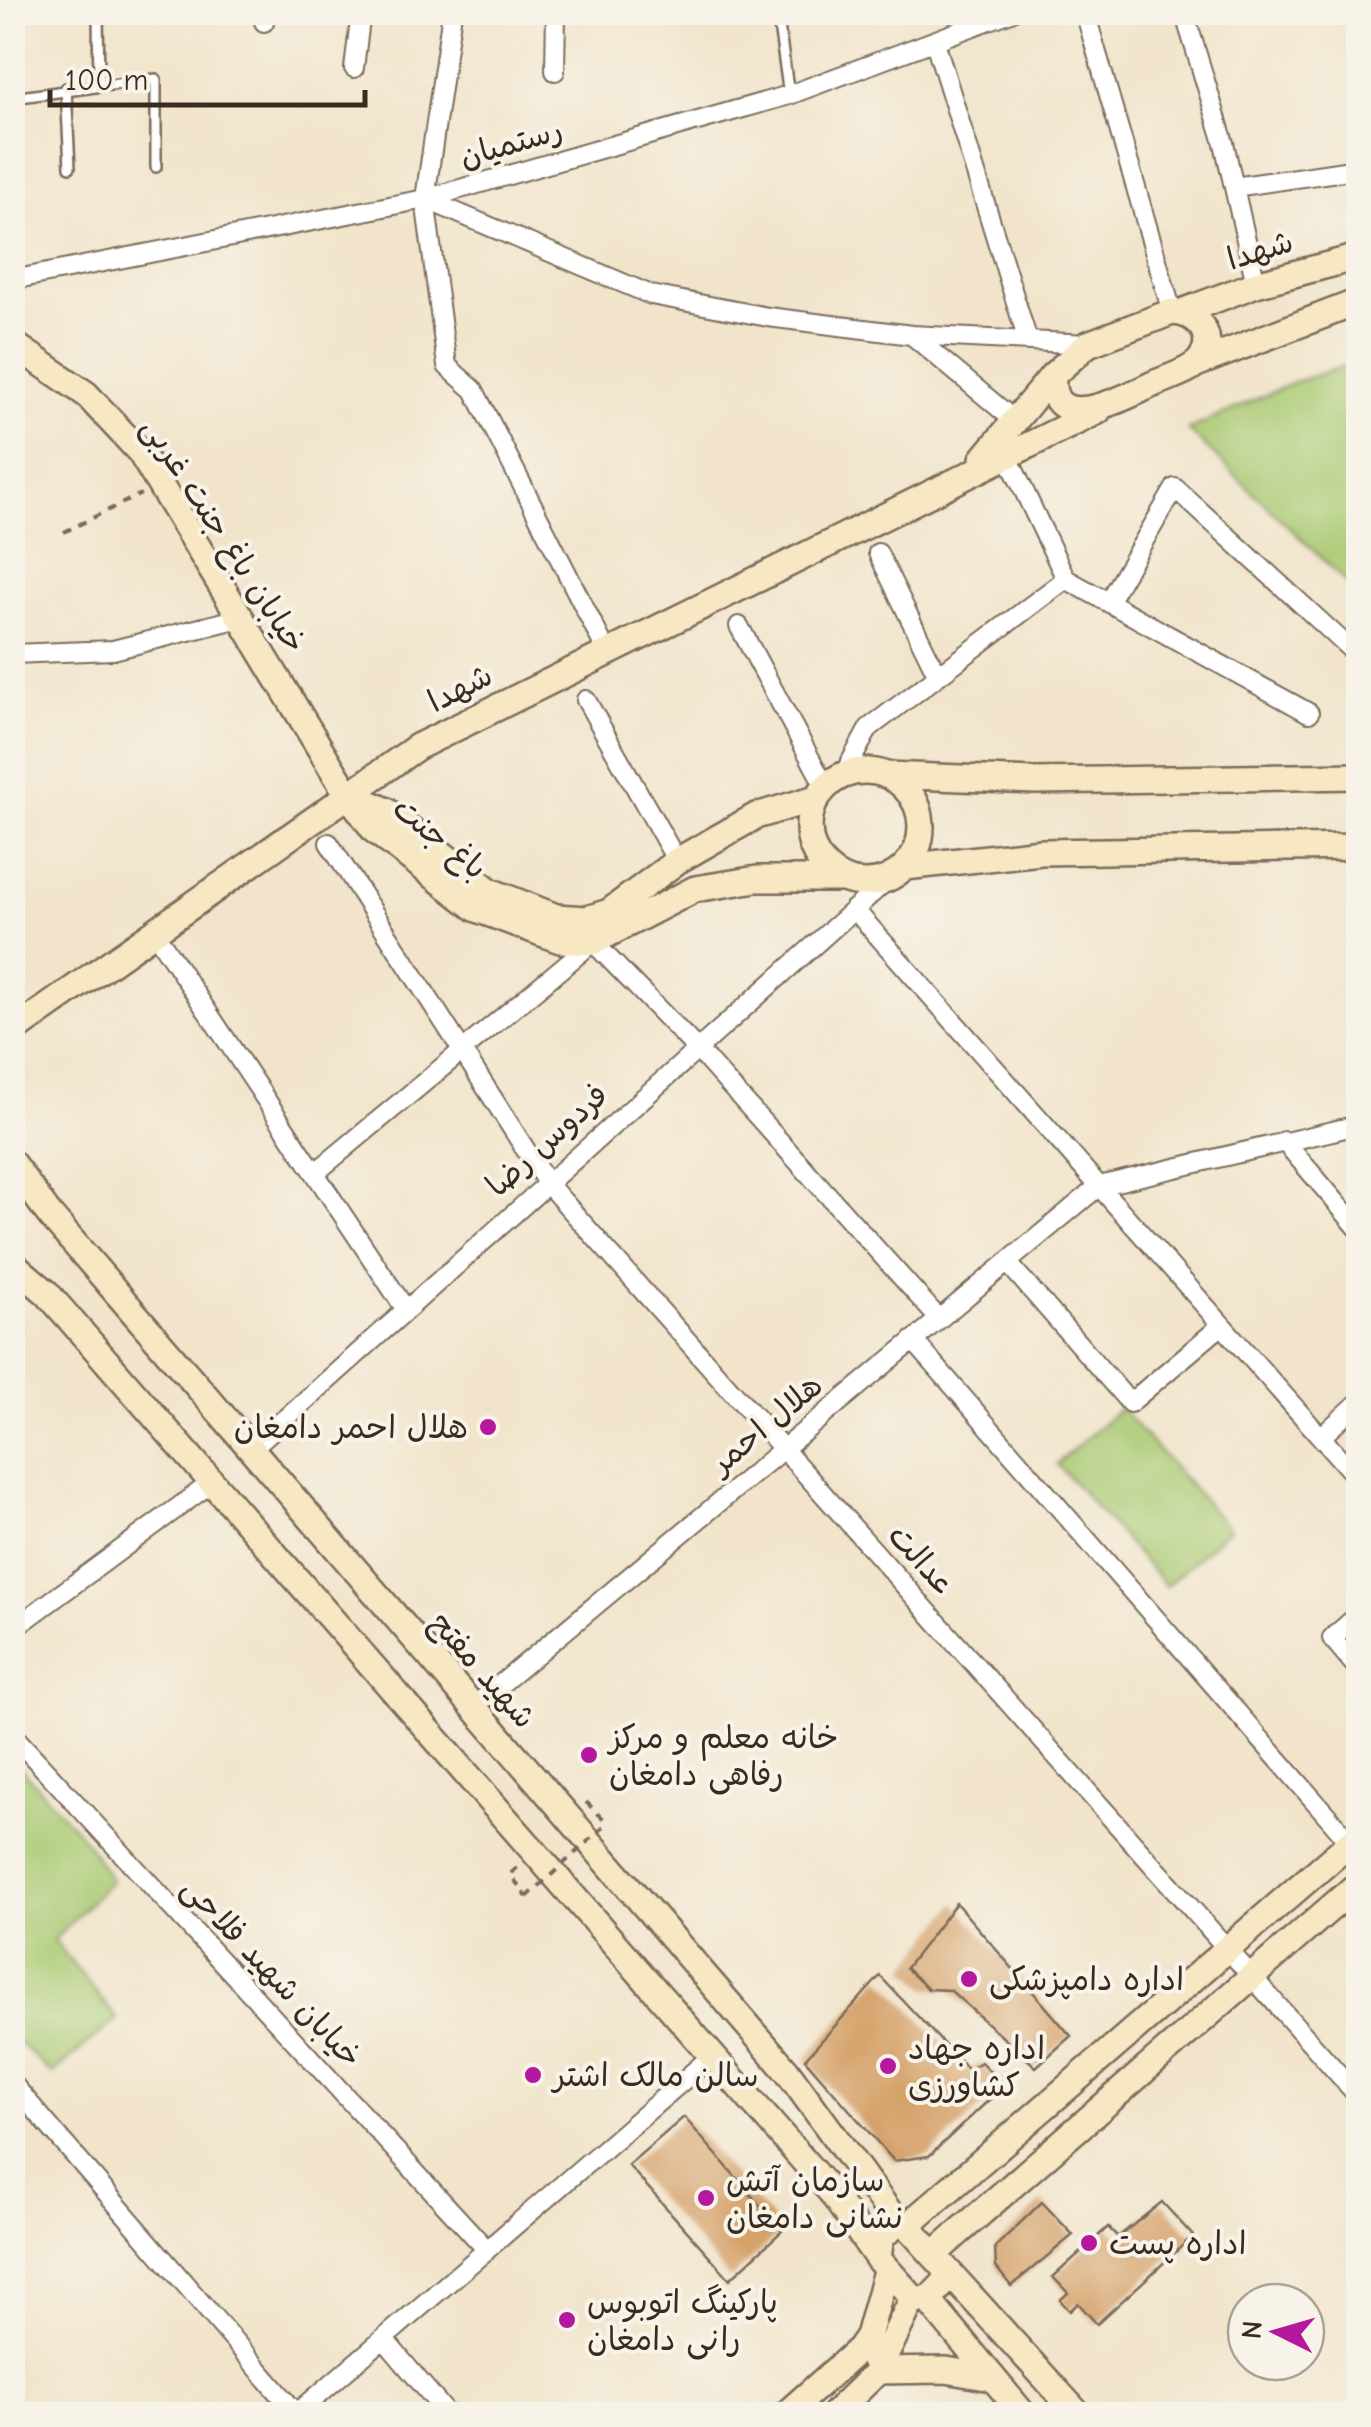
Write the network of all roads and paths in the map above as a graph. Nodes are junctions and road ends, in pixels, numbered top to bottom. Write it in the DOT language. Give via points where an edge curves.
graph roads {
  1 [pos="98,12"];
  2 [pos="361,12"];
  3 [pos="452,12"];
  4 [pos="556,12"];
  5 [pos="777,12"];
  6 [pos="1012,12"];
  7 [pos="1085,12"];
  8 [pos="1184,12"];
  9 [pos="934,42"];
  10 [pos="354,68"];
  11 [pos="555,71"];
  12 [pos="99,85"];
  13 [pos="66,88"];
  14 [pos="789,95"];
  15 [pos="12,98"];
  16 [pos="70,166"];
  17 [pos="156,167"];
  18 [pos="1358,169"];
  19 [pos="1234,187"];
  20 [pos="425,199"];
  21 [pos="1358,257"];
  22 [pos="12,280"];
  23 [pos="1256,284"];
  24 [pos="1358,302"];
  25 [pos="1177,312"];
  26 [pos="912,335"];
  27 [pos="1028,341"];
  28 [pos="12,343"];
  29 [pos="1088,344"];
  30 [pos="1196,364"];
  31 [pos="1053,375"];
  32 [pos="1098,411"];
  33 [pos="1015,421"];
  34 [pos="1006,453"];
  35 [pos="976,467"];
  36 [pos="160,485"];
  37 [pos="64,532"];
  38 [pos="878,553"];
  39 [pos="1066,578"];
  40 [pos="1108,602"];
  41 [pos="240,618"];
  42 [pos="739,626"];
  43 [pos="606,650"];
  44 [pos="12,654"];
  45 [pos="1358,656"];
  46 [pos="938,676"];
  47 [pos="586,700"];
  48 [pos="1309,713"];
  49 [pos="887,774"];
  50 [pos="1358,776"];
  51 [pos="828,786"];
  52 [pos="347,793"];
  53 [pos="329,843"];
  54 [pos="1358,847"];
  55 [pos="677,861"];
  56 [pos="896,873"];
  57 [pos="843,880"];
  58 [pos="854,908"];
  59 [pos="593,942"];
  60 [pos="163,945"];
  61 [pos="12,1032"];
  62 [pos="697,1049"];
  63 [pos="462,1051"];
  64 [pos="1358,1125"];
  65 [pos="1284,1141"];
  66 [pos="12,1162"];
  67 [pos="315,1173"];
  68 [pos="548,1184"];
  69 [pos="1099,1186"];
  70 [pos="1358,1228"];
  71 [pos="1007,1262"];
  72 [pos="12,1263"];
  73 [pos="406,1310"];
  74 [pos="939,1319"];
  75 [pos="1222,1325"];
  76 [pos="913,1340"];
  77 [pos="1358,1403"];
  78 [pos="1321,1436"];
  79 [pos="783,1449"];
  80 [pos="250,1450"];
  81 [pos="1358,1479"];
  82 [pos="211,1483"];
  83 [pos="1358,1615"];
  84 [pos="12,1630"];
  85 [pos="1358,1670"];
  86 [pos="472,1708"];
  87 [pos="12,1734"];
  88 [pos="588,1801"];
  89 [pos="1355,1839"];
  90 [pos="510,1874"];
  91 [pos="1358,1884"];
  92 [pos="1227,1950"];
  93 [pos="1252,1977"];
  94 [pos="712,2056"];
  95 [pos="12,2083"];
  96 [pos="1358,2096"];
  97 [pos="902,2225"];
  98 [pos="487,2250"];
  99 [pos="941,2262"];
  100 [pos="882,2265"];
  101 [pos="921,2299"];
  102 [pos="384,2340"];
  103 [pos="859,2350"];
  104 [pos="878,2371"];
  105 [pos="992,2378"];
  106 [pos="12,2407"];
  107 [pos="19,2414"];
  108 [pos="297,2414"];
  109 [pos="447,2414"];
  110 [pos="786,2414"];
  111 [pos="834,2414"];
  112 [pos="1024,2414"];
  113 [pos="1078,2414"];
  1 -- 12 [label="lane"];
  2 -- 10 [label="street"];
  3 -- 20 [label="street"];
  4 -- 11 [label="street"];
  5 -- 14 [label="lane"];
  6 -- 9 [label="street, رستمیان"];
  7 -- 25 [label="street"];
  8 -- 19 [label="street"];
  9 -- 14 [label="street, رستمیان"];
  9 -- 27 [label="street"];
  12 -- 13 [label="lane"];
  12 -- 17 [label="lane" via="156,80"];
  13 -- 15 [label="lane"];
  13 -- 16 [label="lane"];
  14 -- 20 [label="street, رستمیان"];
  18 -- 19 [label="street"];
  19 -- 23 [label="street"];
  20 -- 22 [label="street, رستمیان"];
  20 -- 26 [label="street" via="652,295"];
  20 -- 43 [label="street" via="447,366 474,390"];
  21 -- 23 [label="street, شهدا"];
  23 -- 25 [label="street, شهدا"];
  24 -- 30 [label="street"];
  25 -- 29 [label="street, شهدا"];
  25 -- 30 [label="street" via="1198,321 1206,338"];
  26 -- 27 [label="street"];
  26 -- 33 [label="street"];
  27 -- 29 [label="street"];
  28 -- 36 [label="street, خیابان باغ جنت غربی" via="86,394 140,452"];
  29 -- 31 [label="street, شهدا"];
  30 -- 32 [label="street, شهدا"];
  31 -- 32 [label="street" via="1063,402"];
  31 -- 33 [label="street, شهدا"];
  32 -- 34 [label="street, شهدا"];
  33 -- 35 [label="street, شهدا"];
  34 -- 35 [label="street, شهدا"];
  34 -- 39 [label="street"];
  35 -- 43 [label="street, شهدا"];
  36 -- 37 [label="path"];
  36 -- 41 [label="street, خیابان باغ جنت غربی"];
  38 -- 46 [label="street"];
  39 -- 40 [label="street"];
  39 -- 46 [label="street"];
  40 -- 45 [label="street" via="1175,488"];
  40 -- 48 [label="street"];
  41 -- 44 [label="street" via="113,650"];
  41 -- 52 [label="street, خیابان باغ جنت غربی"];
  42 -- 51 [label="street"];
  43 -- 52 [label="street, شهدا" via="417,746"];
  46 -- 51 [label="street" via="869,728"];
  47 -- 55 [label="street"];
  49 -- 50 [label="street" via="1034,781"];
  49 -- 51 [label="street" via="866,770"];
  49 -- 56 [label="street" via="918,805 920,838"];
  51 -- 55 [label="street, باغ جنت" via="756,816"];
  51 -- 57 [label="street" via="809,816 815,854"];
  52 -- 55 [label="street, باغ جنت" via="387,812 490,891 556,917 609,912"];
  52 -- 59 [label="street, باغ جنت" via="374,830 476,909 560,940"];
  52 -- 61 [label="street, شهدا"];
  53 -- 63 [label="street, عدالت"];
  54 -- 56 [label="street" via="1041,852"];
  56 -- 57 [label="street" via="864,884"];
  56 -- 58 [label="street, فردوس رضا"];
  57 -- 59 [label="street" via="757,878 696,889"];
  58 -- 62 [label="street, فردوس رضا"];
  58 -- 69 [label="street"];
  59 -- 62 [label="street"];
  59 -- 63 [label="street"];
  60 -- 67 [label="street"];
  62 -- 68 [label="street, فردوس رضا"];
  62 -- 74 [label="street"];
  63 -- 67 [label="street"];
  63 -- 68 [label="street, عدالت"];
  64 -- 65 [label="street"];
  65 -- 69 [label="street"];
  65 -- 70 [label="street"];
  66 -- 80 [label="street, شهید مفتح"];
  67 -- 73 [label="street"];
  68 -- 73 [label="street, فردوس رضا"];
  68 -- 79 [label="street, عدالت"];
  69 -- 71 [label="street, هلال احمر"];
  69 -- 75 [label="street"];
  71 -- 74 [label="street, هلال احمر"];
  71 -- 75 [label="street" via="1130,1403"];
  72 -- 82 [label="street" via="47,1293"];
  73 -- 80 [label="street, فردوس رضا"];
  74 -- 76 [label="street, هلال احمر"];
  75 -- 78 [label="street"];
  76 -- 79 [label="street, هلال احمر"];
  76 -- 89 [label="street"];
  77 -- 78 [label="street"];
  78 -- 81 [label="street"];
  79 -- 86 [label="street, هلال احمر"];
  79 -- 92 [label="street, عدالت"];
  80 -- 86 [label="street, شهید مفتح"];
  82 -- 84 [label="street"];
  82 -- 94 [label="street"];
  83 -- 85 [label="street" via="1332,1638"];
  86 -- 97 [label="street, شهید مفتح" via="787,2071"];
  87 -- 98 [label="street, خیابان شهید فلاحی"];
  88 -- 90 [label="path, bridge" via="608,1823 527,1898"];
  89 -- 92 [label="street"];
  91 -- 93 [label="street"];
  92 -- 93 [label="street, عدالت"];
  92 -- 97 [label="street"];
  93 -- 96 [label="street, عدالت"];
  93 -- 99 [label="street"];
  94 -- 98 [label="street"];
  94 -- 100 [label="street" via="831,2192"];
  95 -- 108 [label="street"];
  97 -- 99 [label="street, شهید مفتح"];
  97 -- 100 [label="street" via="881,2236"];
  98 -- 102 [label="street"];
  99 -- 101 [label="street" via="946,2281"];
  99 -- 113 [label="street"];
  100 -- 101 [label="street"];
  100 -- 103 [label="street" via="868,2336"];
  101 -- 104 [label="street"];
  101 -- 105 [label="street"];
  102 -- 108 [label="street"];
  102 -- 109 [label="street"];
  103 -- 104 [label="street" via="873,2356"];
  103 -- 110 [label="street"];
  104 -- 105 [label="street" via="946,2370"];
  104 -- 111 [label="street"];
  105 -- 112 [label="street"];
  106 -- 107 [label="street"];
}
